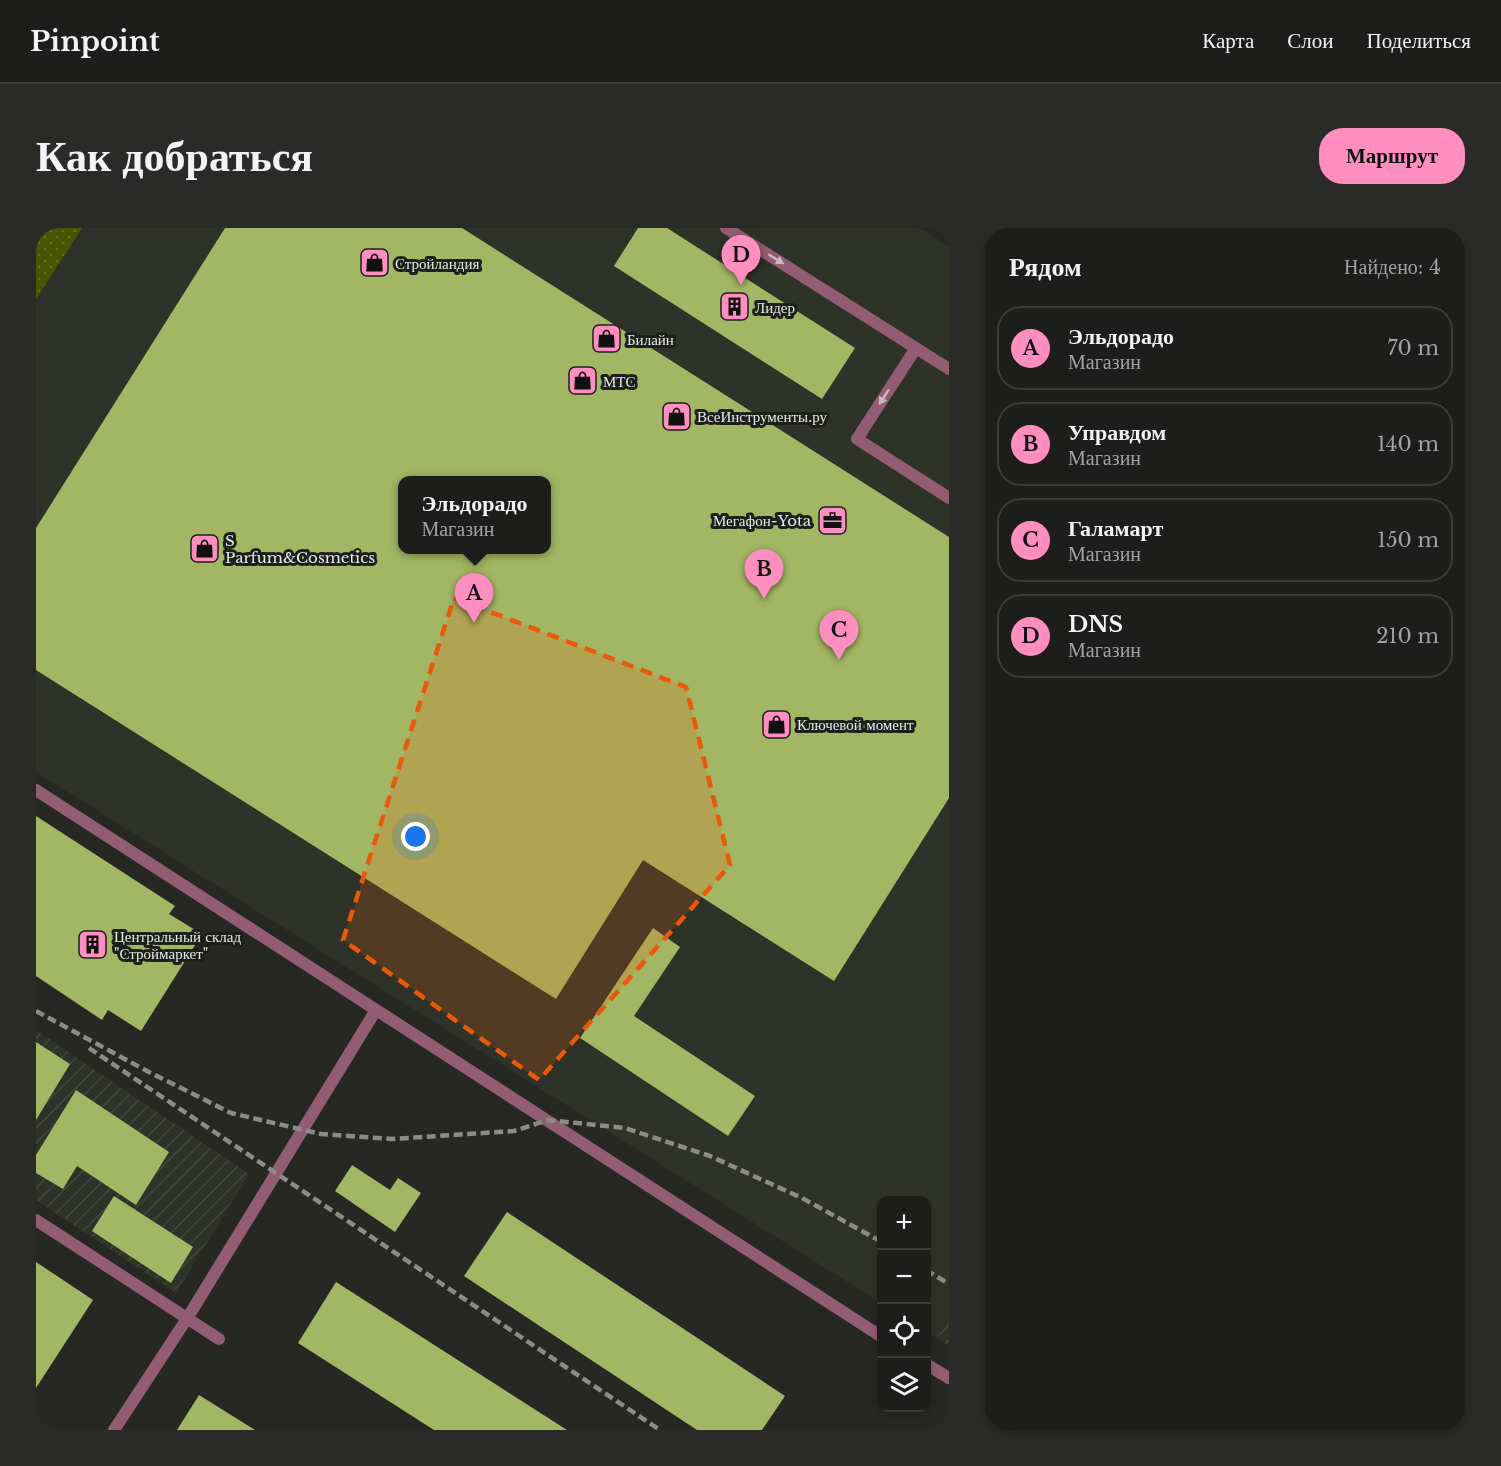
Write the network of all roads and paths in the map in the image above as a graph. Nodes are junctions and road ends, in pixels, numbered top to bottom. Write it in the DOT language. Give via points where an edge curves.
graph roads {
  1 [pos="726,228"];
  2 [pos="916,348"];
  3 [pos="949,369"];
  4 [pos="949,498"];
  5 [pos="36,790"];
  6 [pos="376,1010"];
  7 [pos="36,1220"];
  8 [pos="188,1317"];
  9 [pos="877,1334"];
  10 [pos="219,1339"];
  11 [pos="931,1367"];
  12 [pos="949,1378"];
  13 [pos="114,1430"];
  1 -- 2 [label="lane, one-way"];
  2 -- 3 [label="lane"];
  2 -- 4 [label="lane, one-way" via="857,439"];
  5 -- 6 [label="lane"];
  6 -- 8 [label="lane"];
  6 -- 9 [label="lane"];
  7 -- 8 [label="lane"];
  8 -- 10 [label="lane"];
  8 -- 13 [label="lane"];
  11 -- 12 [label="lane"];
}
